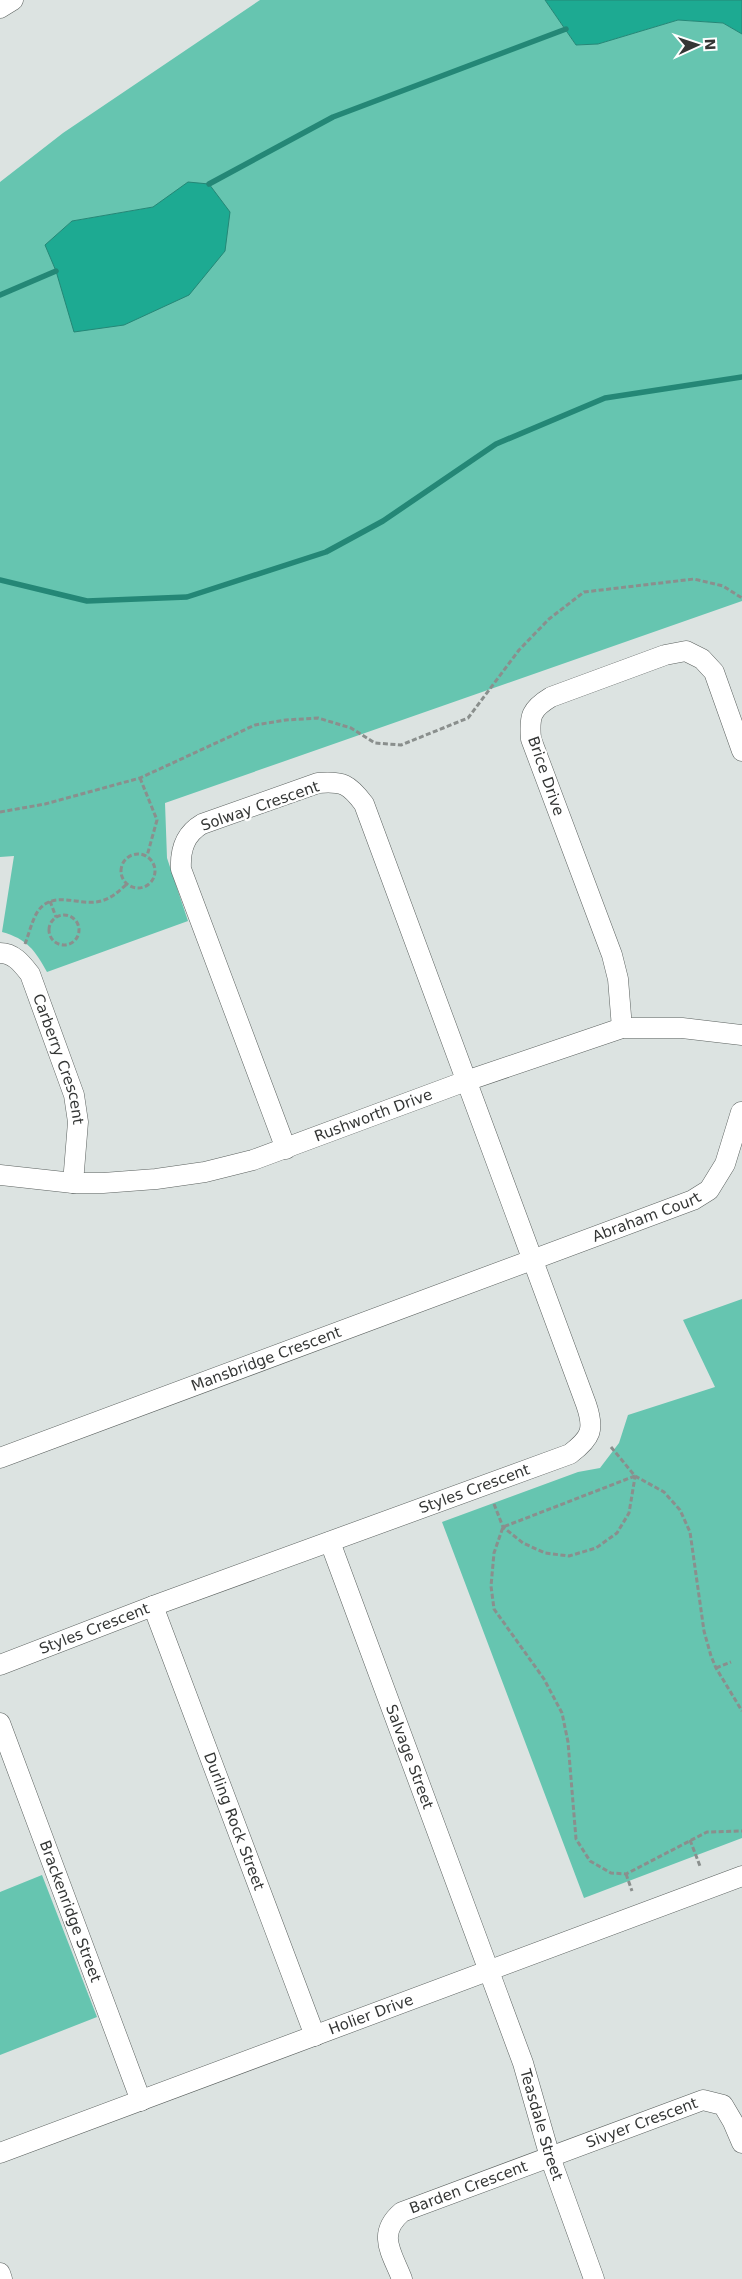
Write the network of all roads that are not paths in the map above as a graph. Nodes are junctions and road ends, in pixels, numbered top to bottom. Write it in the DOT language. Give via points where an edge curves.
graph roads {
  1 [pos="13,0"];
  2 [pos="0,8"];
  3 [pos="742,751"];
  4 [pos="0,953"];
  5 [pos="622,1028"];
  6 [pos="742,1034"];
  7 [pos="466,1081"];
  8 [pos="741,1112"];
  9 [pos="286,1149"];
  10 [pos="0,1175"];
  11 [pos="73,1183"];
  12 [pos="533,1260"];
  13 [pos="0,1458"];
  14 [pos="330,1542"];
  15 [pos="153,1606"];
  16 [pos="0,1665"];
  17 [pos="0,1723"];
  18 [pos="742,1876"];
  19 [pos="489,1970"];
  20 [pos="315,2036"];
  21 [pos="140,2101"];
  22 [pos="742,2143"];
  23 [pos="0,2153"];
  24 [pos="550,2157"];
  25 [pos="0,2273"];
  26 [pos="2,2279"];
  27 [pos="402,2279"];
  28 [pos="594,2279"];
  1 -- 2 [label="street"];
  3 -- 5 [label="street, Brice Drive" via="714,672 702,658 686,651 665,655 552,697 538,705 529,719 531,739 612,955 618,979"];
  4 -- 11 [label="street, Carberry Crescent" via="7,953 20,961 30,974 74,1095 78,1122"];
  5 -- 6 [label="street, Rushworth Drive" via="682,1028"];
  5 -- 7 [label="street, Rushworth Drive"];
  7 -- 9 [label="street, Rushworth Drive"];
  7 -- 9 [label="street, Solway Crescent" via="364,804 352,788 337,782 318,783 202,824 185,840 180,854 181,869"];
  7 -- 12 [label="street, Styles Crescent"];
  8 -- 12 [label="street, Abraham Court" via="725,1164 709,1190 693,1200"];
  9 -- 11 [label="street, Rushworth Drive" via="230,1167 182,1176 129,1182"];
  10 -- 11 [label="street, Rushworth Drive"];
  12 -- 13 [label="street, Mansbridge Crescent"];
  12 -- 14 [label="street, Styles Crescent" via="592,1420 590,1434 570,1454"];
  14 -- 15 [label="street, Styles Crescent"];
  14 -- 19 [label="street, Salvage Street"];
  15 -- 16 [label="street, Styles Crescent"];
  15 -- 20 [label="street, Durling Rock Street"];
  17 -- 21 [label="street, Brackenridge Street"];
  18 -- 19 [label="street, Holier Drive"];
  19 -- 20 [label="street, Holier Drive"];
  19 -- 24 [label="street, Teasdale Street" via="523,2064"];
  20 -- 21 [label="street, Holier Drive"];
  21 -- 23 [label="street, Holier Drive"];
  22 -- 24 [label="street, Sivyer Crescent" via="723,2105 703,2100"];
  24 -- 27 [label="street, Barden Crescent" via="402,2212 392,2221 387,2237"];
  24 -- 28 [label="street, Teasdale Street"];
  25 -- 26 [label="street"];
}
